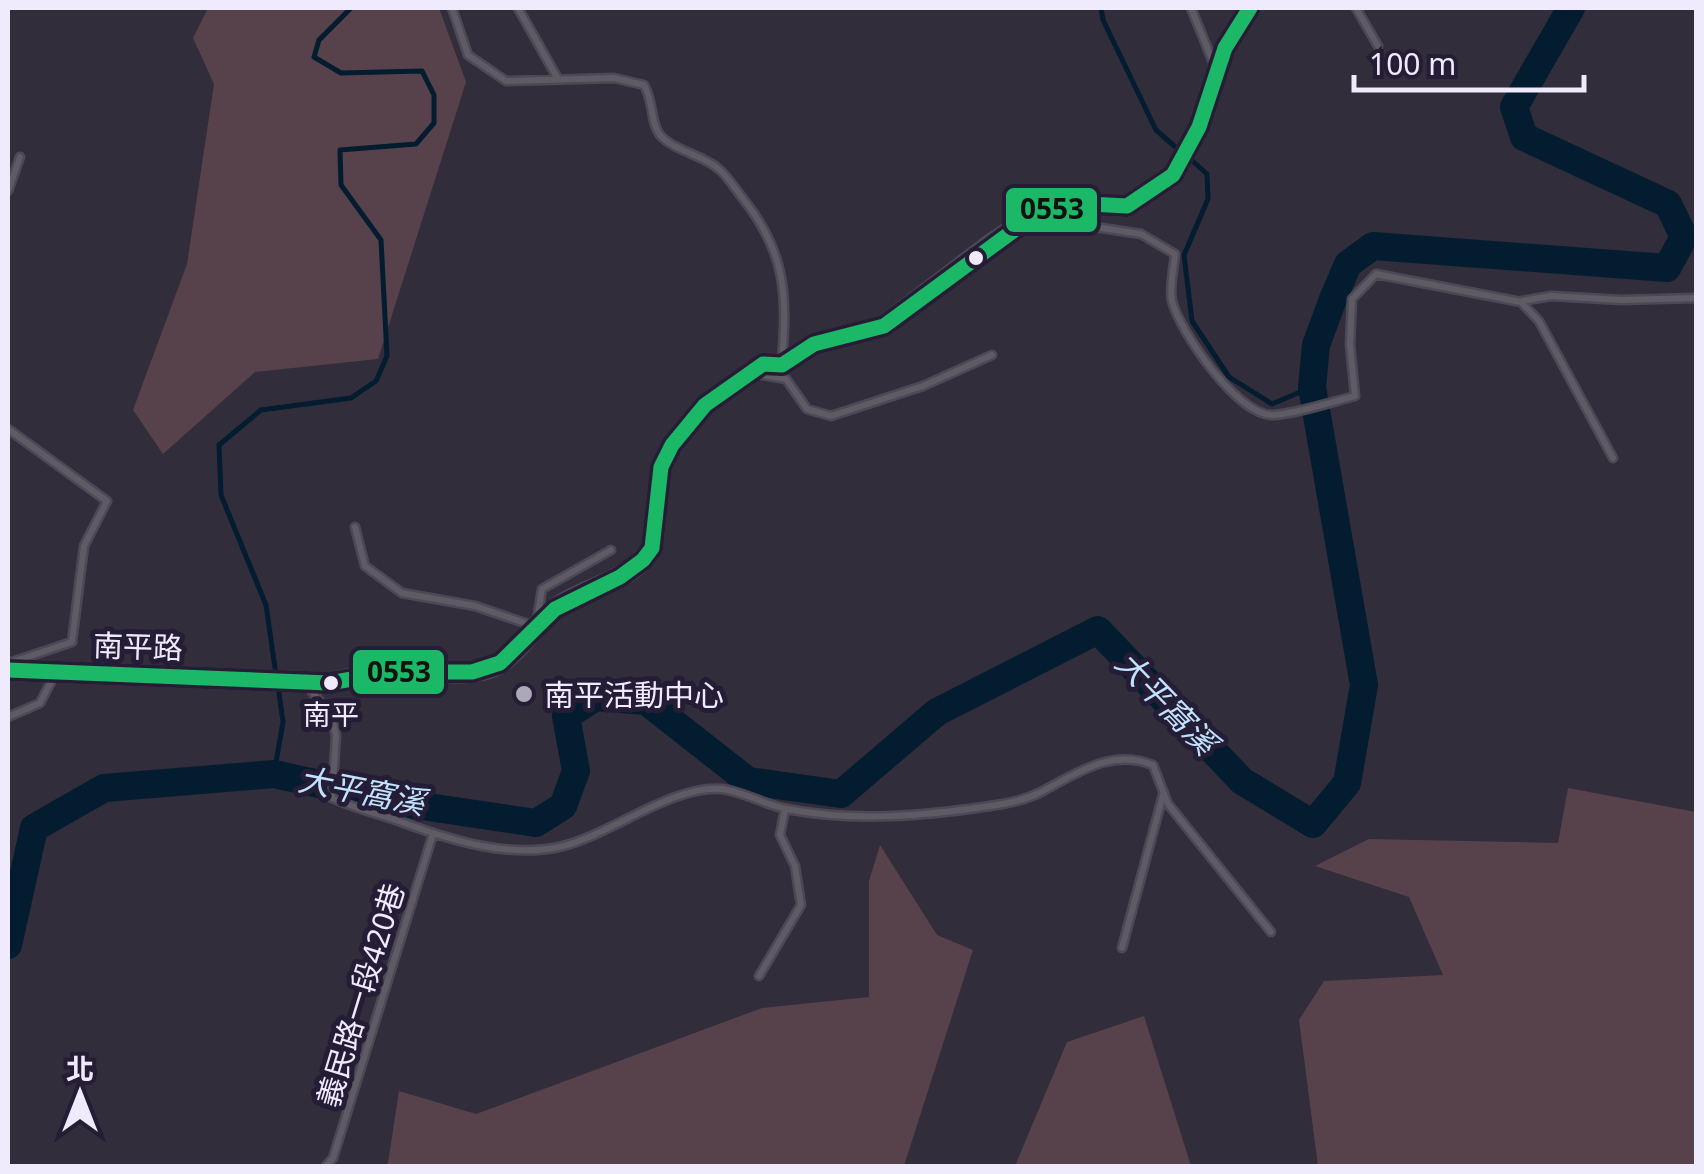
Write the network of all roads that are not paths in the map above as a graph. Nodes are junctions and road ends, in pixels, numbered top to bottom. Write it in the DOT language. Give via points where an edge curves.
graph roads {
  1 [pos="452,8"];
  2 [pos="518,8"];
  3 [pos="1192,8"];
  4 [pos="1250,8"];
  5 [pos="1356,8"];
  6 [pos="1378,46"];
  7 [pos="1217,72"];
  8 [pos="558,79"];
  9 [pos="20,157"];
  10 [pos="8,191"];
  11 [pos="1032,217"];
  12 [pos="1696,298"];
  13 [pos="1520,302"];
  14 [pos="992,355"];
  15 [pos="782,365"];
  16 [pos="751,373"];
  17 [pos="8,429"];
  18 [pos="1613,458"];
  19 [pos="355,527"];
  20 [pos="611,550"];
  21 [pos="536,627"];
  22 [pos="8,667"];
  23 [pos="57,671"];
  24 [pos="305,683"];
  25 [pos="8,717"];
  26 [pos="1164,794"];
  27 [pos="785,809"];
  28 [pos="433,834"];
  29 [pos="1270,932"];
  30 [pos="1122,948"];
  31 [pos="759,976"];
  32 [pos="326,1166"];
  1 -- 8 [label="lane" via="468,55 481,64 506,80"];
  2 -- 8 [label="lane"];
  3 -- 7 [label="lane"];
  4 -- 7 [label="street"];
  5 -- 6 [label="lane"];
  7 -- 11 [label="street" via="1173,176 1127,206 1070,203"];
  8 -- 15 [label="lane" via="644,85 661,136 719,168 776,253 786,316"];
  9 -- 10 [label="lane"];
  11 -- 13 [label="lane" via="1141,234 1175,254 1172,300 1192,338 1243,406 1271,415 1355,396 1352,299 1376,274"];
  11 -- 15 [label="street" via="884,326 814,344"];
  12 -- 13 [label="lane" via="1551,296"];
  13 -- 18 [label="lane" via="1540,320"];
  14 -- 16 [label="lane" via="831,416 807,409 786,379"];
  15 -- 16 [label="street" via="763,364"];
  16 -- 21 [label="street" via="705,404 672,445 661,468 645,560 555,609"];
  17 -- 22 [label="lane" via="107,501 84,546 72,642"];
  19 -- 21 [label="lane" via="365,566 402,593 475,606"];
  20 -- 21 [label="lane" via="542,589"];
  21 -- 24 [label="street" via="495,666"];
  22 -- 23 [label="street, 南平路"];
  23 -- 24 [label="street, 南平路"];
  23 -- 25 [label="lane" via="40,702"];
  24 -- 28 [label="lane" via="332,717 332,798"];
  26 -- 27 [label="lane" via="1153,766 1135,758 1106,761 1038,794 996,805 916,816"];
  26 -- 29 [label="lane"];
  26 -- 30 [label="lane"];
  27 -- 28 [label="lane" via="719,789 684,795 560,847 527,850"];
  27 -- 31 [label="lane" via="780,835 795,866 801,905"];
  28 -- 32 [label="lane, 義民路一段420巷" via="334,1158"];
}
